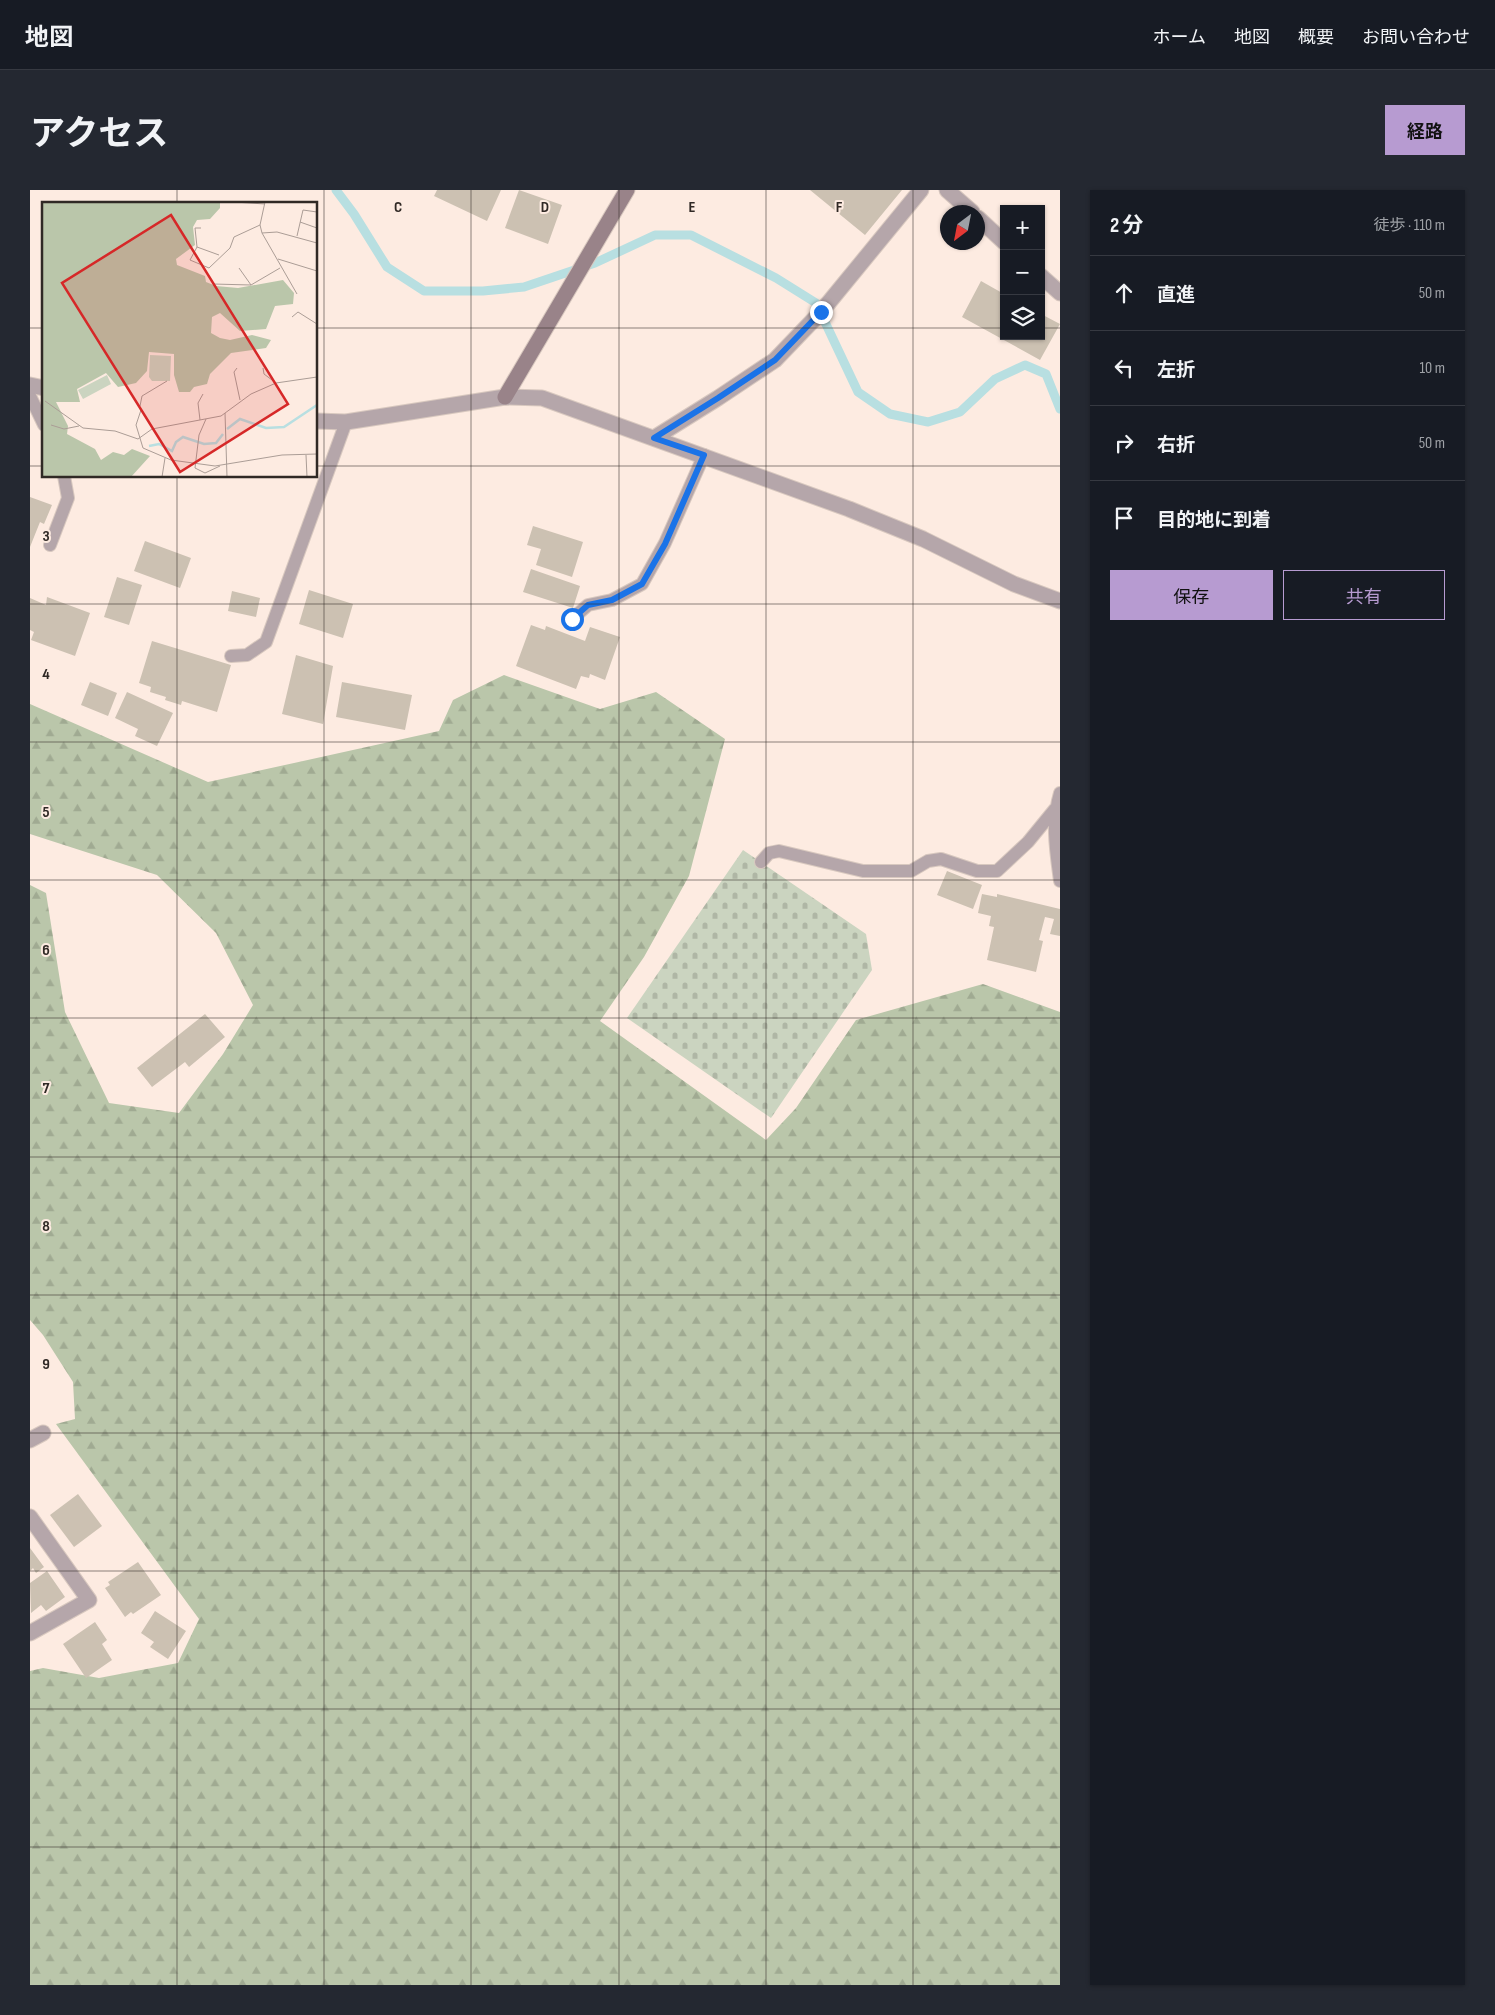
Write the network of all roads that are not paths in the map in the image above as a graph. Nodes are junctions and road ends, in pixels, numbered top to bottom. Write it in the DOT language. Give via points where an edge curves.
graph roads {
  1 [pos="627,190"];
  2 [pos="922,190"];
  3 [pos="947,190"];
  4 [pos="964,205"];
  5 [pos="985,224"];
  6 [pos="1000,238"];
  7 [pos="1045,280"];
  8 [pos="1060,293"];
  9 [pos="30,396"];
  10 [pos="505,397"];
  11 [pos="42,421"];
  12 [pos="318,421"];
  13 [pos="346,422"];
  14 [pos="654,438"];
  15 [pos="704,455"];
  16 [pos="64,478"];
  17 [pos="50,545"];
  18 [pos="1060,601"];
  19 [pos="572,619"];
  20 [pos="231,656"];
  21 [pos="1060,793"];
  22 [pos="1055,809"];
  23 [pos="761,862"];
  24 [pos="1060,881"];
  25 [pos="30,1517"];
  26 [pos="30,1633"];
  1 -- 10 [label="street"];
  2 -- 14 [label="street" via="821,312 775,360"];
  3 -- 4 [label="street"];
  5 -- 6 [label="street"];
  7 -- 8 [label="street"];
  9 -- 11 [label="lane"];
  10 -- 13 [label="street"];
  10 -- 14 [label="street" via="542,398"];
  12 -- 13 [label="street"];
  13 -- 20 [label="lane" via="266,642 247,655"];
  14 -- 15 [label="street"];
  15 -- 18 [label="street" via="923,539 1014,584"];
  15 -- 19 [label="lane" via="665,544 642,584 612,600 588,605"];
  16 -- 17 [label="lane" via="68,498"];
  21 -- 22 [label="lane"];
  22 -- 23 [label="lane" via="1028,842 997,871 977,871 941,859 928,861 912,871 863,871 779,851 768,853"];
  22 -- 24 [label="lane" via="1054,833"];
  25 -- 26 [label="street" via="89,1600"];
}
